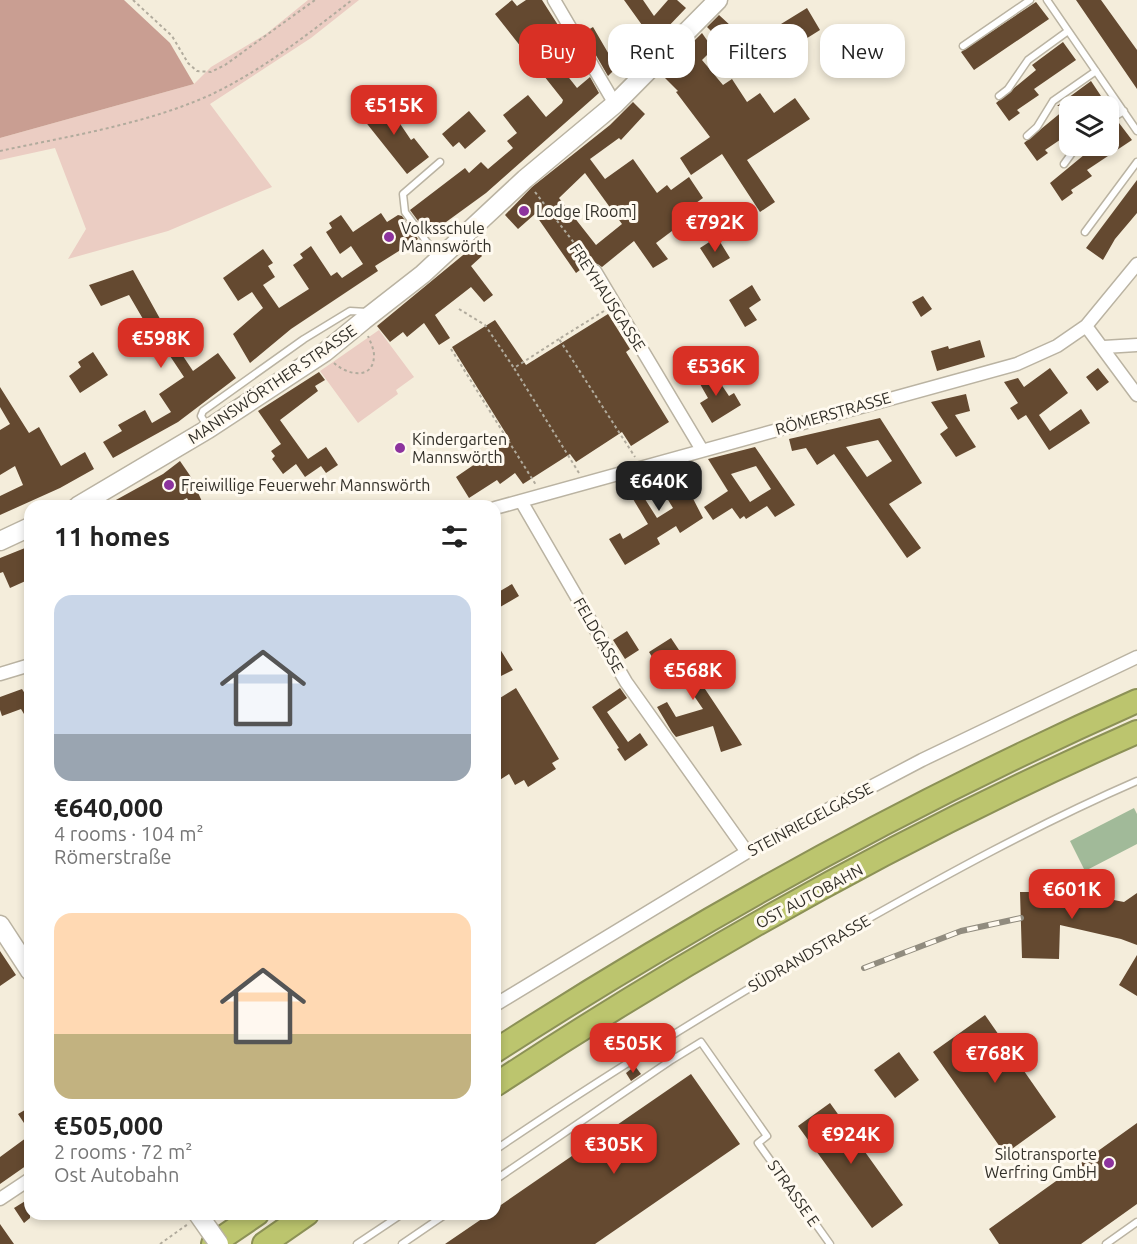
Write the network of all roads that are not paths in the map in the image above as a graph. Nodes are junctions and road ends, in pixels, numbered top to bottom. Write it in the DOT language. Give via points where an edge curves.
graph roads {
  1 [pos="554,0"];
  2 [pos="718,0"];
  3 [pos="1030,0"];
  4 [pos="1047,0"];
  5 [pos="1068,31"];
  6 [pos="963,46"];
  7 [pos="1096,70"];
  8 [pos="999,96"];
  9 [pos="615,104"];
  10 [pos="1124,111"];
  11 [pos="1119,114"];
  12 [pos="1137,131"];
  13 [pos="1027,136"];
  14 [pos="1070,156"];
  15 [pos="440,162"];
  16 [pos="1137,162"];
  17 [pos="1064,164"];
  18 [pos="1085,232"];
  19 [pos="439,259"];
  20 [pos="1137,264"];
  21 [pos="595,271"];
  22 [pos="366,319"];
  23 [pos="1086,326"];
  24 [pos="1137,345"];
  25 [pos="1104,347"];
  26 [pos="258,371"];
  27 [pos="270,389"];
  28 [pos="1137,395"];
  29 [pos="208,429"];
  30 [pos="702,450"];
  31 [pos="88,500"];
  32 [pos="520,501"];
  33 [pos="501,506"];
  34 [pos="24,530"];
  35 [pos="0,541"];
  36 [pos="1137,657"];
  37 [pos="24,667"];
  38 [pos="0,674"];
  39 [pos="1137,702"];
  40 [pos="1137,732"];
  41 [pos="1137,781"];
  42 [pos="747,852"];
  43 [pos="0,925"];
  44 [pos="24,962"];
  45 [pos="501,1001"];
  46 [pos="501,1048"];
  47 [pos="501,1081"];
  48 [pos="501,1146"];
  49 [pos="501,1176"];
  50 [pos="24,1183"];
  51 [pos="0,1199"];
  52 [pos="199,1220"];
  53 [pos="248,1220"];
  54 [pos="298,1220"];
  55 [pos="393,1220"];
  56 [pos="437,1220"];
  57 [pos="1137,1222"];
  58 [pos="213,1244"];
  59 [pos="219,1244"];
  60 [pos="264,1244"];
  61 [pos="357,1244"];
  62 [pos="402,1244"];
  63 [pos="830,1244"];
  64 [pos="1106,1244"];
  1 -- 9 [label="street"];
  2 -- 9 [label="main road, MANNSWÖRTHER STRASSE"];
  3 -- 6 [label="lane"];
  4 -- 5 [label="lane"];
  5 -- 7 [label="lane"];
  5 -- 8 [label="lane" via="1028,60"];
  7 -- 10 [label="lane"];
  7 -- 13 [label="lane" via="1053,101"];
  9 -- 19 [label="main road, MANNSWÖRTHER STRASSE" via="525,179"];
  10 -- 11 [label="lane"];
  10 -- 12 [label="lane"];
  14 -- 17 [label="lane"];
  15 -- 19 [label="lane" via="403,194 405,212"];
  16 -- 18 [label="lane"];
  19 -- 22 [label="main road, MANNSWÖRTHER STRASSE"];
  20 -- 23 [label="street, RÖMERSTRASSE"];
  21 -- 30 [label="street, FREYHAUSGASSE"];
  22 -- 26 [label="lane" via="350,311"];
  22 -- 27 [label="main road, MANNSWÖRTHER STRASSE"];
  23 -- 25 [label="street"];
  23 -- 30 [label="street, RÖMERSTRASSE" via="1057,346 1017,364"];
  24 -- 25 [label="street"];
  25 -- 28 [label="street"];
  26 -- 27 [label="lane"];
  26 -- 29 [label="lane" via="203,411 201,416"];
  27 -- 29 [label="main road, MANNSWÖRTHER STRASSE"];
  29 -- 31 [label="main road, MANNSWÖRTHER STRASSE"];
  30 -- 32 [label="street, RÖMERSTRASSE"];
  32 -- 33 [label="street, RÖMERSTRASSE"];
  32 -- 42 [label="street, FELDGASSE" via="626,682"];
  34 -- 35 [label="main road"];
  36 -- 42 [label="street, STEINRIEGELGASSE" via="922,760"];
  37 -- 38 [label="street"];
  39 -- 46 [label="highway, OST AUTOBAHN" via="932,798 744,899"];
  40 -- 47 [label="highway, OST AUTOBAHN" via="945,824 755,925"];
  41 -- 48 [label="lane, SÜDRANDSTRASSE" via="949,873 719,1004"];
  42 -- 45 [label="street, STEINRIEGELGASSE"];
  43 -- 44 [label="main road"];
  49 -- 63 [label="lane, STRASSE E" via="701,1042 767,1136 758,1143"];
  50 -- 51 [label="street"];
  52 -- 59 [label="main road, bridge"];
  53 -- 58 [label="highway"];
  54 -- 60 [label="highway"];
  55 -- 61 [label="lane"];
  56 -- 62 [label="lane"];
  57 -- 64 [label="lane"];
}
